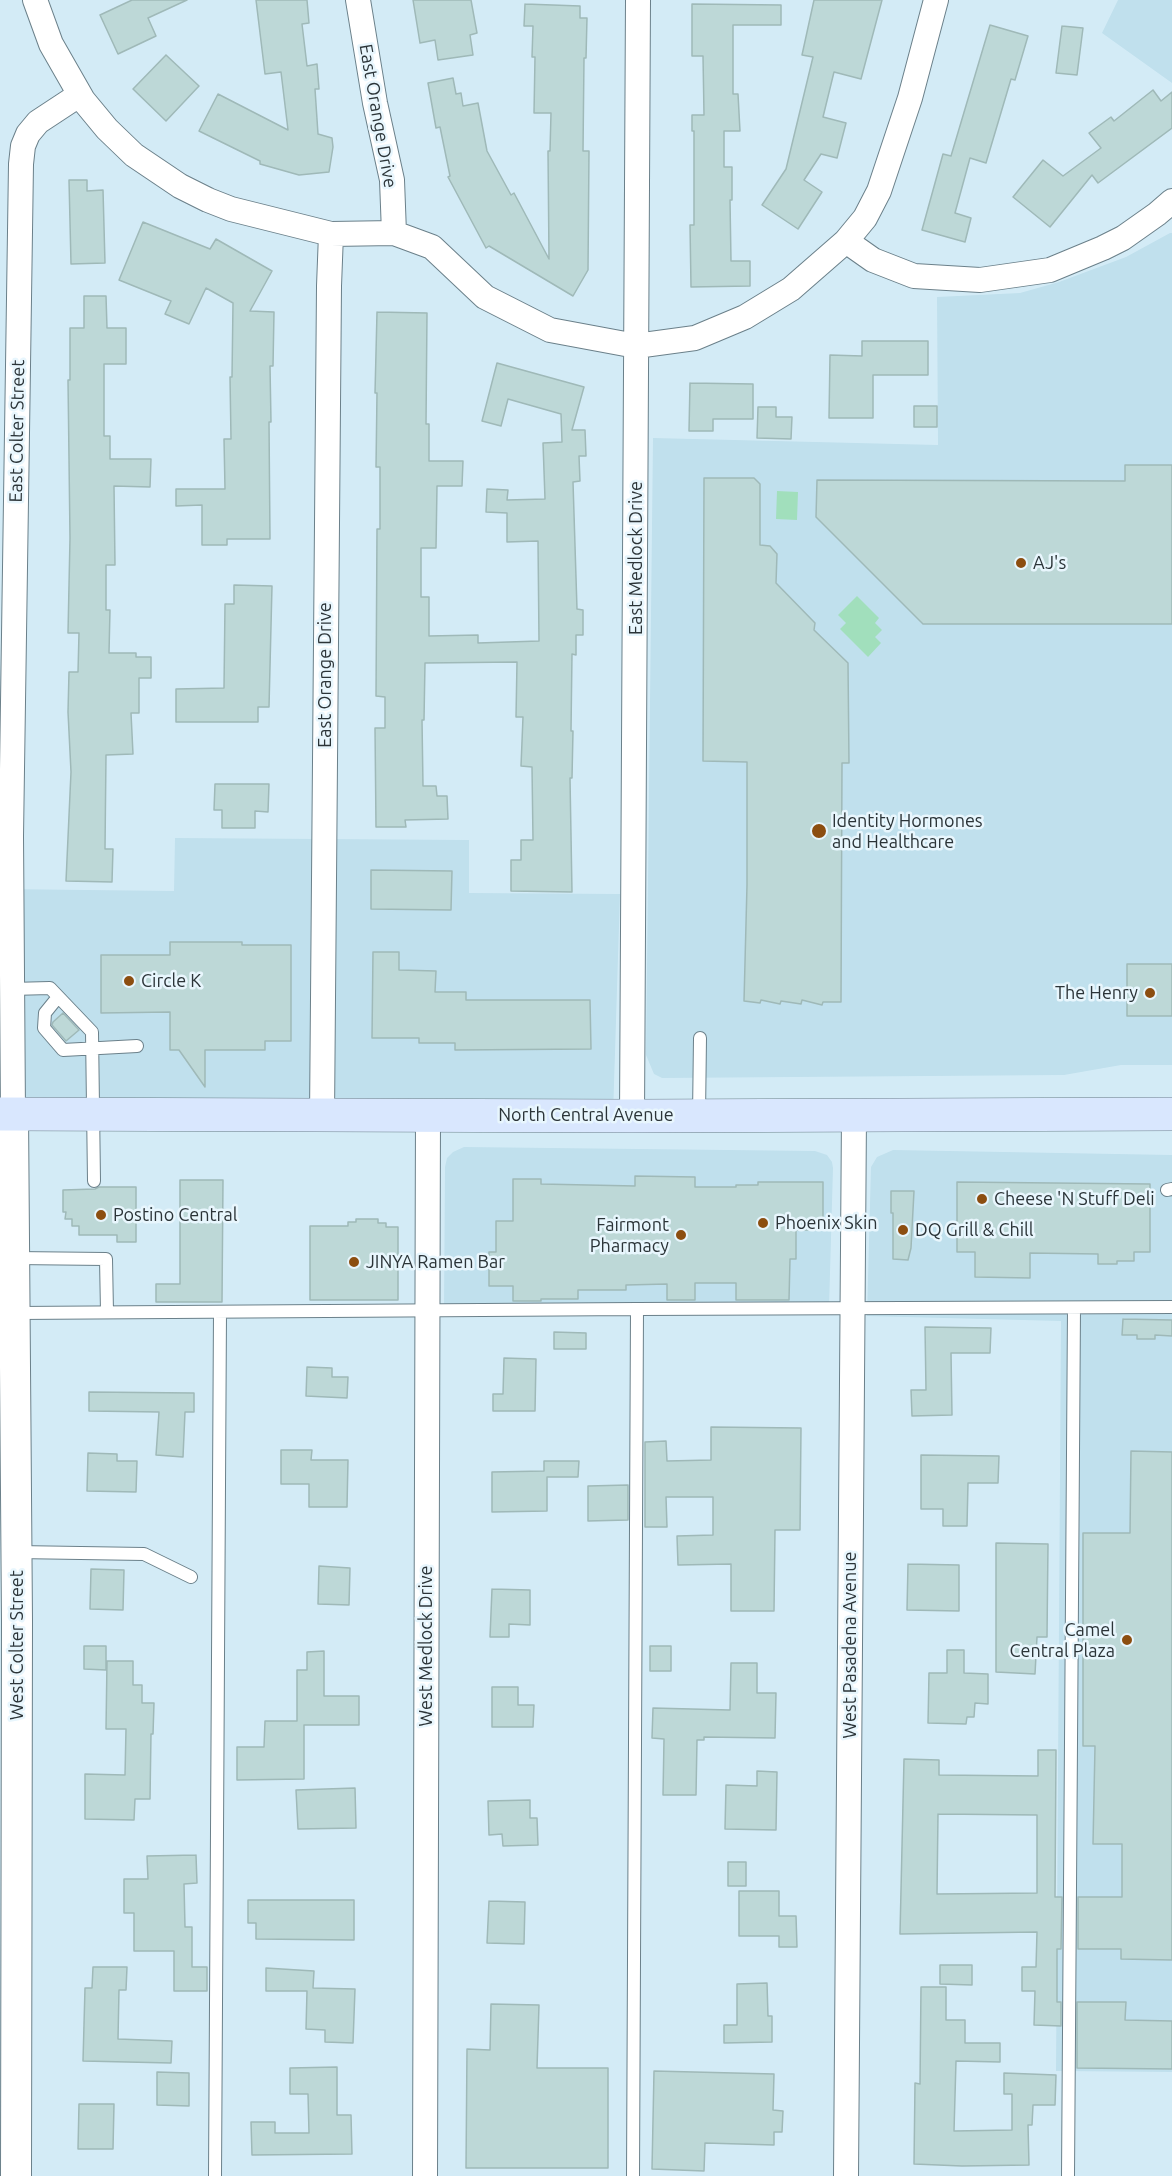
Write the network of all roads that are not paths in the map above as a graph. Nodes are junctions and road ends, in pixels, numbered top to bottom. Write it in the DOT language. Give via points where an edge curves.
graph roads {
  1 [pos="35,0"];
  2 [pos="358,0"];
  3 [pos="638,0"];
  4 [pos="936,0"];
  5 [pos="79,95"];
  6 [pos="1172,201"];
  7 [pos="394,233"];
  8 [pos="331,234"];
  9 [pos="846,241"];
  10 [pos="10,251"];
  11 [pos="636,346"];
  12 [pos="11,989"];
  13 [pos="58,997"];
  14 [pos="700,1038"];
  15 [pos="137,1046"];
  16 [pos="92,1048"];
  17 [pos="7,1114"];
  18 [pos="1172,1114"];
  19 [pos="94,1115"];
  20 [pos="428,1115"];
  21 [pos="699,1115"];
  22 [pos="854,1115"];
  23 [pos="321,1116"];
  24 [pos="632,1116"];
  25 [pos="94,1181"];
  26 [pos="15,1258"];
  27 [pos="852,1308"];
  28 [pos="1074,1308"];
  29 [pos="1172,1308"];
  30 [pos="637,1309"];
  31 [pos="426,1311"];
  32 [pos="107,1312"];
  33 [pos="220,1312"];
  34 [pos="15,1313"];
  35 [pos="16,1552"];
  36 [pos="191,1577"];
  37 [pos="16,2176"];
  38 [pos="215,2176"];
  39 [pos="425,2176"];
  40 [pos="633,2176"];
  41 [pos="846,2176"];
  42 [pos="1068,2176"];
  1 -- 5 [label="street" via="51,44"];
  2 -- 7 [label="street, East Orange Drive" via="392,180"];
  3 -- 11 [label="street, East Medlock Drive"];
  4 -- 9 [label="street" via="910,98 879,191 865,218"];
  5 -- 8 [label="street" via="134,155 180,186 231,209"];
  5 -- 10 [label="street, East Colter Street" via="38,122 28,134 23,146"];
  6 -- 9 [label="street" via="1123,238 1050,270 980,280 914,276 873,260"];
  7 -- 8 [label="street"];
  7 -- 11 [label="street" via="432,247 485,297 550,330"];
  8 -- 23 [label="street, East Orange Drive"];
  9 -- 11 [label="street" via="791,289 745,317 694,338"];
  10 -- 12 [label="street, East Colter Street"];
  11 -- 24 [label="street, East Medlock Drive"];
  12 -- 13 [label="lane" via="50,988"];
  12 -- 17 [label="street, East Colter Street"];
  13 -- 16 [label="lane" via="92,1032"];
  13 -- 16 [label="lane" via="45,1013 44,1028 63,1050"];
  14 -- 21 [label="lane"];
  15 -- 16 [label="lane"];
  16 -- 19 [label="lane"];
  17 -- 19 [label="main road, North Central Avenue"];
  17 -- 26 [label="street, West Colter Street"];
  18 -- 22 [label="main road, North Central Avenue"];
  19 -- 23 [label="main road, North Central Avenue"];
  19 -- 25 [label="lane"];
  20 -- 23 [label="main road, North Central Avenue"];
  20 -- 24 [label="main road, North Central Avenue"];
  20 -- 31 [label="street, West Medlock Drive"];
  21 -- 22 [label="main road, North Central Avenue"];
  21 -- 24 [label="main road, North Central Avenue"];
  22 -- 27 [label="street, West Pasadena Avenue"];
  26 -- 32 [label="lane" via="106,1259"];
  26 -- 34 [label="street, West Colter Street"];
  27 -- 28 [label="lane"];
  27 -- 30 [label="lane"];
  27 -- 41 [label="street, West Pasadena Avenue"];
  28 -- 29 [label="lane"];
  28 -- 42 [label="lane"];
  30 -- 31 [label="lane"];
  30 -- 40 [label="lane"];
  31 -- 33 [label="lane"];
  31 -- 39 [label="street, West Medlock Drive"];
  32 -- 33 [label="lane"];
  32 -- 34 [label="lane"];
  33 -- 38 [label="lane"];
  34 -- 35 [label="street, West Colter Street"];
  35 -- 36 [label="lane" via="144,1554"];
  35 -- 37 [label="street, West Colter Street"];
}
